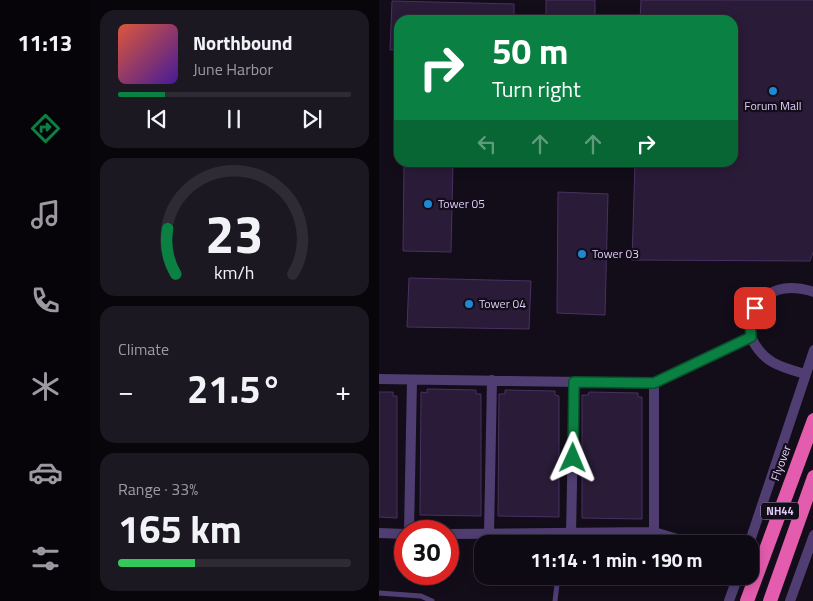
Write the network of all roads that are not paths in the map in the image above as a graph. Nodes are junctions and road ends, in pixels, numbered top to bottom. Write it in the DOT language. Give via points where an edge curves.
graph roads {
  1 [pos="813,292"];
  2 [pos="751,337"];
  3 [pos="813,350"];
  4 [pos="805,374"];
  5 [pos="379,379"];
  6 [pos="413,380"];
  7 [pos="492,380"];
  8 [pos="574,382"];
  9 [pos="654,383"];
  10 [pos="813,420"];
  11 [pos="813,477"];
  12 [pos="409,520"];
  13 [pos="654,532"];
  14 [pos="379,533"];
  15 [pos="394,534"];
  16 [pos="459,534"];
  17 [pos="489,534"];
  18 [pos="571,534"];
  19 [pos="664,535"];
  20 [pos="752,535"];
  21 [pos="813,535"];
  22 [pos="557,585"];
  23 [pos="735,585"];
  24 [pos="379,592"];
  25 [pos="432,601"];
  26 [pos="555,601"];
  27 [pos="729,601"];
  28 [pos="747,601"];
  29 [pos="770,601"];
  30 [pos="790,601"];
  1 -- 2 [label="street" via="793,287 776,290 755,308 750,321"];
  2 -- 4 [label="street" via="759,352 771,363"];
  2 -- 9 [label="street"];
  3 -- 4 [label="street"];
  4 -- 20 [label="street"];
  5 -- 6 [label="street"];
  6 -- 7 [label="street"];
  6 -- 12 [label="street"];
  7 -- 8 [label="street"];
  7 -- 17 [label="street"];
  8 -- 9 [label="street"];
  8 -- 18 [label="street"];
  9 -- 13 [label="street"];
  10 -- 28 [label="highway, Flyover / NH44"];
  11 -- 29 [label="highway, NH44"];
  13 -- 18 [label="street"];
  13 -- 19 [label="street"];
  14 -- 15 [label="street"];
  16 -- 17 [label="street"];
  17 -- 18 [label="street"];
  21 -- 30 [label="street"];
  22 -- 26 [label="lane"];
  23 -- 27 [label="street"];
  24 -- 25 [label="lane" via="421,596"];
}
